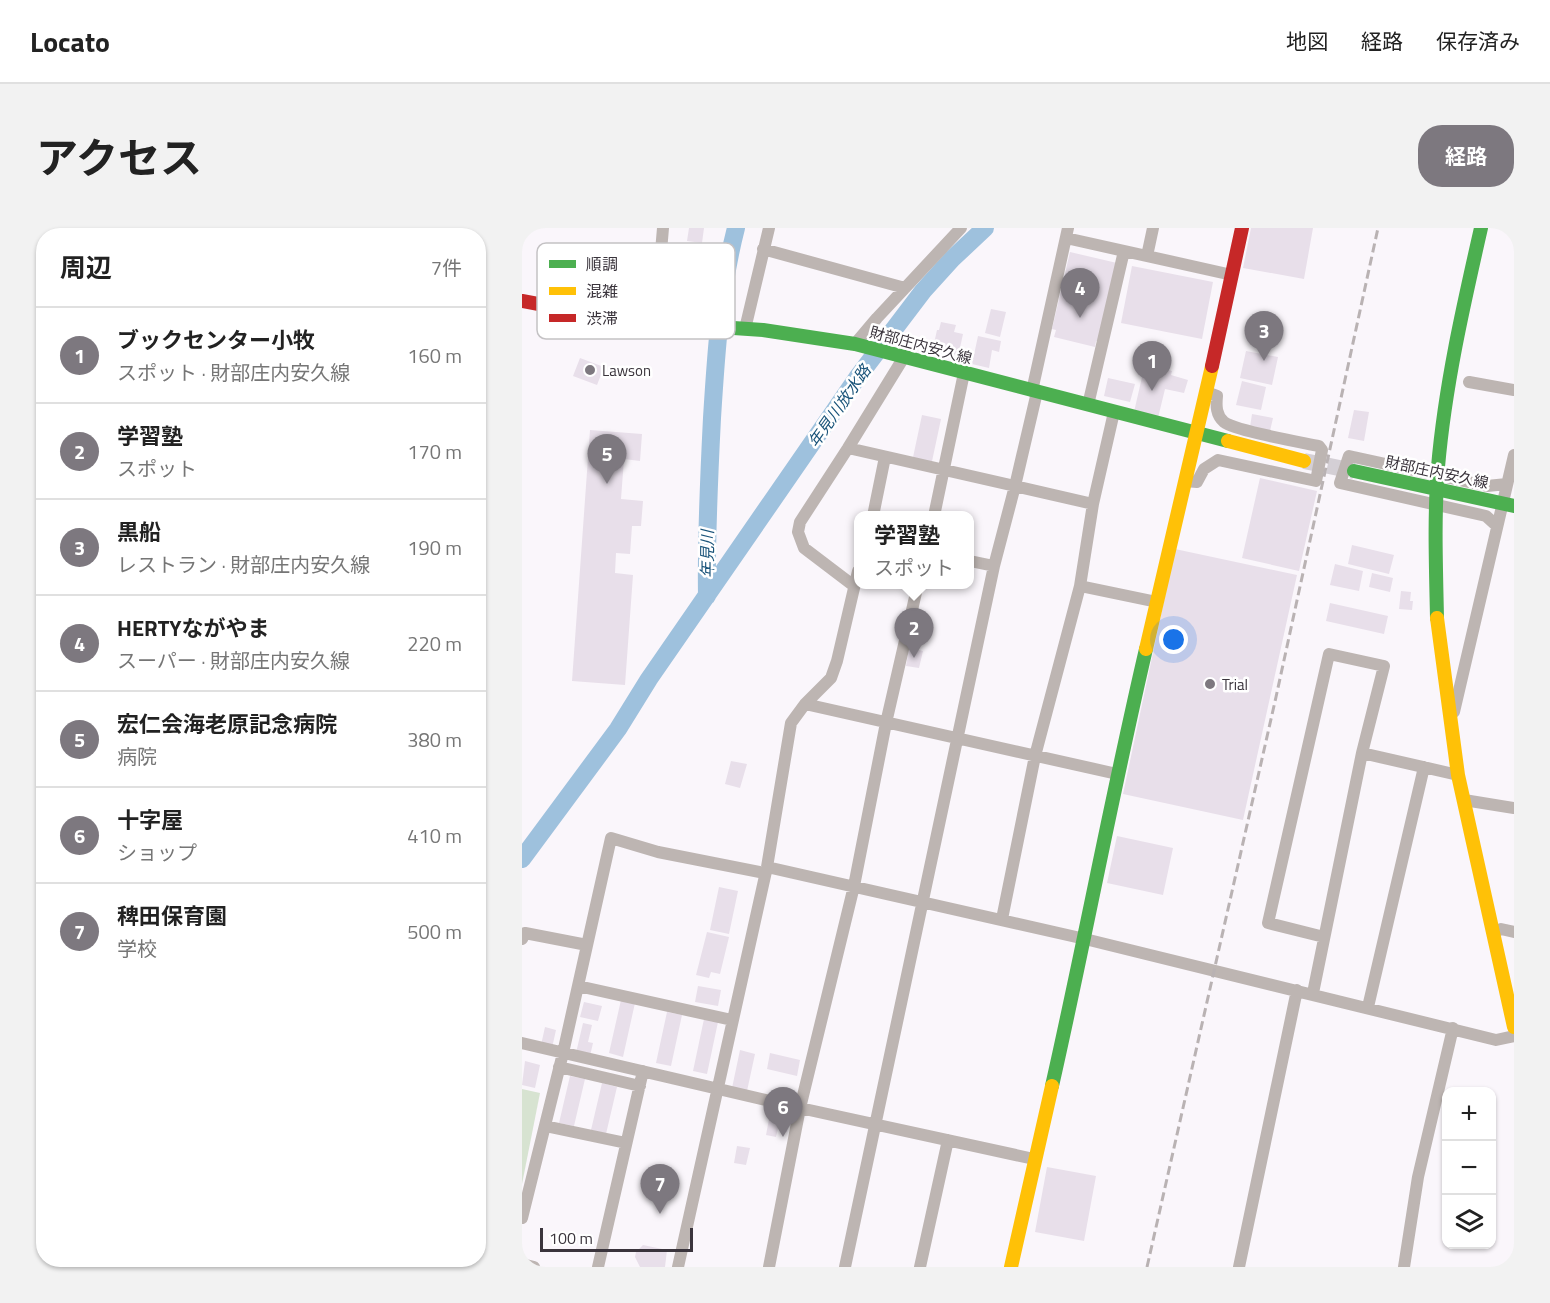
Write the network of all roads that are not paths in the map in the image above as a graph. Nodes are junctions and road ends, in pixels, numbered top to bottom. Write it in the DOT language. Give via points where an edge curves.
graph roads {
  1 [pos="663,228"];
  2 [pos="769,228"];
  3 [pos="961,228"];
  4 [pos="1153,228"];
  5 [pos="1242,228"];
  6 [pos="1481,228"];
  7 [pos="1067,233"];
  8 [pos="662,243"];
  9 [pos="763,249"];
  10 [pos="1125,251"];
  11 [pos="1147,256"];
  12 [pos="1232,275"];
  13 [pos="905,288"];
  14 [pos="522,301"];
  15 [pos="537,304"];
  16 [pos="735,329"];
  17 [pos="742,329"];
  18 [pos="859,345"];
  19 [pos="902,357"];
  20 [pos="964,373"];
  21 [pos="1469,382"];
  22 [pos="1514,390"];
  23 [pos="1034,391"];
  24 [pos="1206,392"];
  25 [pos="1088,405"];
  26 [pos="1114,411"];
  27 [pos="1197,434"];
  28 [pos="848,448"];
  29 [pos="1514,455"];
  30 [pos="885,457"];
  31 [pos="1304,460"];
  32 [pos="943,471"];
  33 [pos="1354,471"];
  34 [pos="1185,481"];
  35 [pos="1507,484"];
  36 [pos="1015,486"];
  37 [pos="1093,504"];
  38 [pos="1508,505"];
  39 [pos="874,511"];
  40 [pos="935,511"];
  41 [pos="1497,526"];
  42 [pos="974,562"];
  43 [pos="994,566"];
  44 [pos="854,586"];
  45 [pos="1080,586"];
  46 [pos="917,589"];
  47 [pos="1156,602"];
  48 [pos="805,704"];
  49 [pos="1452,719"];
  50 [pos="886,723"];
  51 [pos="956,739"];
  52 [pos="1362,753"];
  53 [pos="1035,756"];
  54 [pos="1424,767"];
  55 [pos="1117,774"];
  56 [pos="1458,775"];
  57 [pos="1464,800"];
  58 [pos="1514,808"];
  59 [pos="766,870"];
  60 [pos="854,886"];
  61 [pos="923,902"];
  62 [pos="1002,920"];
  63 [pos="1514,932"];
  64 [pos="1493,933"];
  65 [pos="1324,937"];
  66 [pos="522,939"];
  67 [pos="1085,939"];
  68 [pos="587,945"];
  69 [pos="578,986"];
  70 [pos="1297,990"];
  71 [pos="1312,993"];
  72 [pos="1368,1007"];
  73 [pos="732,1020"];
  74 [pos="1514,1027"];
  75 [pos="1453,1028"];
  76 [pos="1514,1036"];
  77 [pos="522,1043"];
  78 [pos="563,1053"];
  79 [pos="559,1067"];
  80 [pos="643,1071"];
  81 [pos="640,1086"];
  82 [pos="717,1087"];
  83 [pos="800,1108"];
  84 [pos="876,1124"];
  85 [pos="545,1126"];
  86 [pos="948,1140"];
  87 [pos="626,1143"];
  88 [pos="1034,1159"];
  89 [pos="522,1218"];
  90 [pos="522,1264"];
  91 [pos="534,1267"];
  92 [pos="598,1267"];
  93 [pos="678,1267"];
  94 [pos="769,1267"];
  95 [pos="845,1267"];
  96 [pos="920,1267"];
  97 [pos="1011,1267"];
  98 [pos="1239,1267"];
  99 [pos="1404,1267"];
  1 -- 8 [label="street"];
  2 -- 9 [label="street"];
  3 -- 13 [label="street"];
  4 -- 11 [label="street"];
  5 -- 12 [label="street"];
  6 -- 49 [label="street" via="1456,340 1437,478 1437,618"];
  7 -- 10 [label="street"];
  7 -- 23 [label="street"];
  9 -- 13 [label="street"];
  9 -- 17 [label="street"];
  10 -- 11 [label="street"];
  10 -- 25 [label="street"];
  11 -- 12 [label="street"];
  12 -- 24 [label="street"];
  13 -- 18 [label="street"];
  14 -- 15 [label="street, 財部庄内安久線"];
  16 -- 17 [label="street, 財部庄内安久線"];
  17 -- 18 [label="street, 財部庄内安久線"];
  18 -- 19 [label="street, 財部庄内安久線"];
  19 -- 20 [label="street, 財部庄内安久線"];
  19 -- 28 [label="street"];
  20 -- 23 [label="street, 財部庄内安久線"];
  20 -- 32 [label="street"];
  21 -- 22 [label="street"];
  23 -- 25 [label="street, 財部庄内安久線"];
  23 -- 36 [label="street"];
  24 -- 27 [label="street"];
  24 -- 34 [label="street" via="1217,396 1216,411 1224,422 1319,447 1322,450 1316,481 1218,460 1204,469 1197,482"];
  25 -- 26 [label="street, 財部庄内安久線"];
  26 -- 27 [label="street, 財部庄内安久線"];
  26 -- 37 [label="street"];
  27 -- 31 [label="street, 財部庄内安久線"];
  27 -- 34 [label="street"];
  28 -- 30 [label="street"];
  28 -- 44 [label="street" via="800,522 798,532 804,548"];
  29 -- 35 [label="street"];
  30 -- 32 [label="street"];
  30 -- 39 [label="street"];
  32 -- 36 [label="street"];
  32 -- 40 [label="street"];
  33 -- 38 [label="street, 財部庄内安久線"];
  34 -- 47 [label="street"];
  35 -- 38 [label="street"];
  35 -- 41 [label="street" via="1487,486 1349,456 1340,483 1486,516"];
  36 -- 37 [label="street"];
  36 -- 43 [label="street"];
  37 -- 45 [label="street"];
  38 -- 41 [label="street"];
  41 -- 49 [label="street"];
  42 -- 43 [label="street"];
  43 -- 51 [label="street"];
  44 -- 48 [label="street" via="831,678"];
  45 -- 47 [label="street"];
  45 -- 53 [label="street"];
  46 -- 50 [label="street"];
  47 -- 55 [label="street"];
  48 -- 50 [label="street"];
  48 -- 59 [label="street" via="790,723"];
  49 -- 56 [label="street"];
  50 -- 51 [label="street"];
  50 -- 60 [label="street"];
  51 -- 53 [label="street"];
  51 -- 61 [label="street"];
  52 -- 54 [label="street"];
  52 -- 65 [label="street"];
  52 -- 65 [label="street" via="1384,666 1329,654 1268,922"];
  53 -- 55 [label="street"];
  53 -- 62 [label="street"];
  54 -- 56 [label="street"];
  54 -- 72 [label="street"];
  55 -- 67 [label="street"];
  56 -- 57 [label="street"];
  57 -- 58 [label="street"];
  57 -- 64 [label="street"];
  59 -- 60 [label="street"];
  59 -- 68 [label="street" via="658,852 611,838"];
  59 -- 73 [label="street"];
  60 -- 61 [label="street"];
  60 -- 83 [label="street"];
  61 -- 62 [label="street"];
  61 -- 84 [label="street"];
  62 -- 67 [label="street"];
  63 -- 64 [label="street" via="1502,929"];
  64 -- 74 [label="street"];
  65 -- 71 [label="street"];
  66 -- 68 [label="street" via="525,933"];
  67 -- 70 [label="street"];
  67 -- 88 [label="street"];
  68 -- 69 [label="street"];
  69 -- 73 [label="street"];
  69 -- 78 [label="street"];
  70 -- 71 [label="street"];
  70 -- 98 [label="street"];
  71 -- 72 [label="street"];
  72 -- 75 [label="street"];
  73 -- 82 [label="street"];
  75 -- 76 [label="street" via="1496,1040"];
  75 -- 99 [label="street" via="1418,1177"];
  77 -- 78 [label="street"];
  78 -- 79 [label="street"];
  78 -- 80 [label="street"];
  79 -- 81 [label="street"];
  79 -- 85 [label="street"];
  80 -- 81 [label="street"];
  80 -- 82 [label="street"];
  81 -- 87 [label="street"];
  82 -- 83 [label="street"];
  82 -- 93 [label="street"];
  83 -- 84 [label="street"];
  83 -- 94 [label="street"];
  84 -- 86 [label="street"];
  84 -- 95 [label="street"];
  85 -- 87 [label="street"];
  85 -- 89 [label="street"];
  86 -- 88 [label="street"];
  86 -- 96 [label="street"];
  87 -- 92 [label="street"];
  88 -- 97 [label="street"];
  90 -- 91 [label="street"];
}
